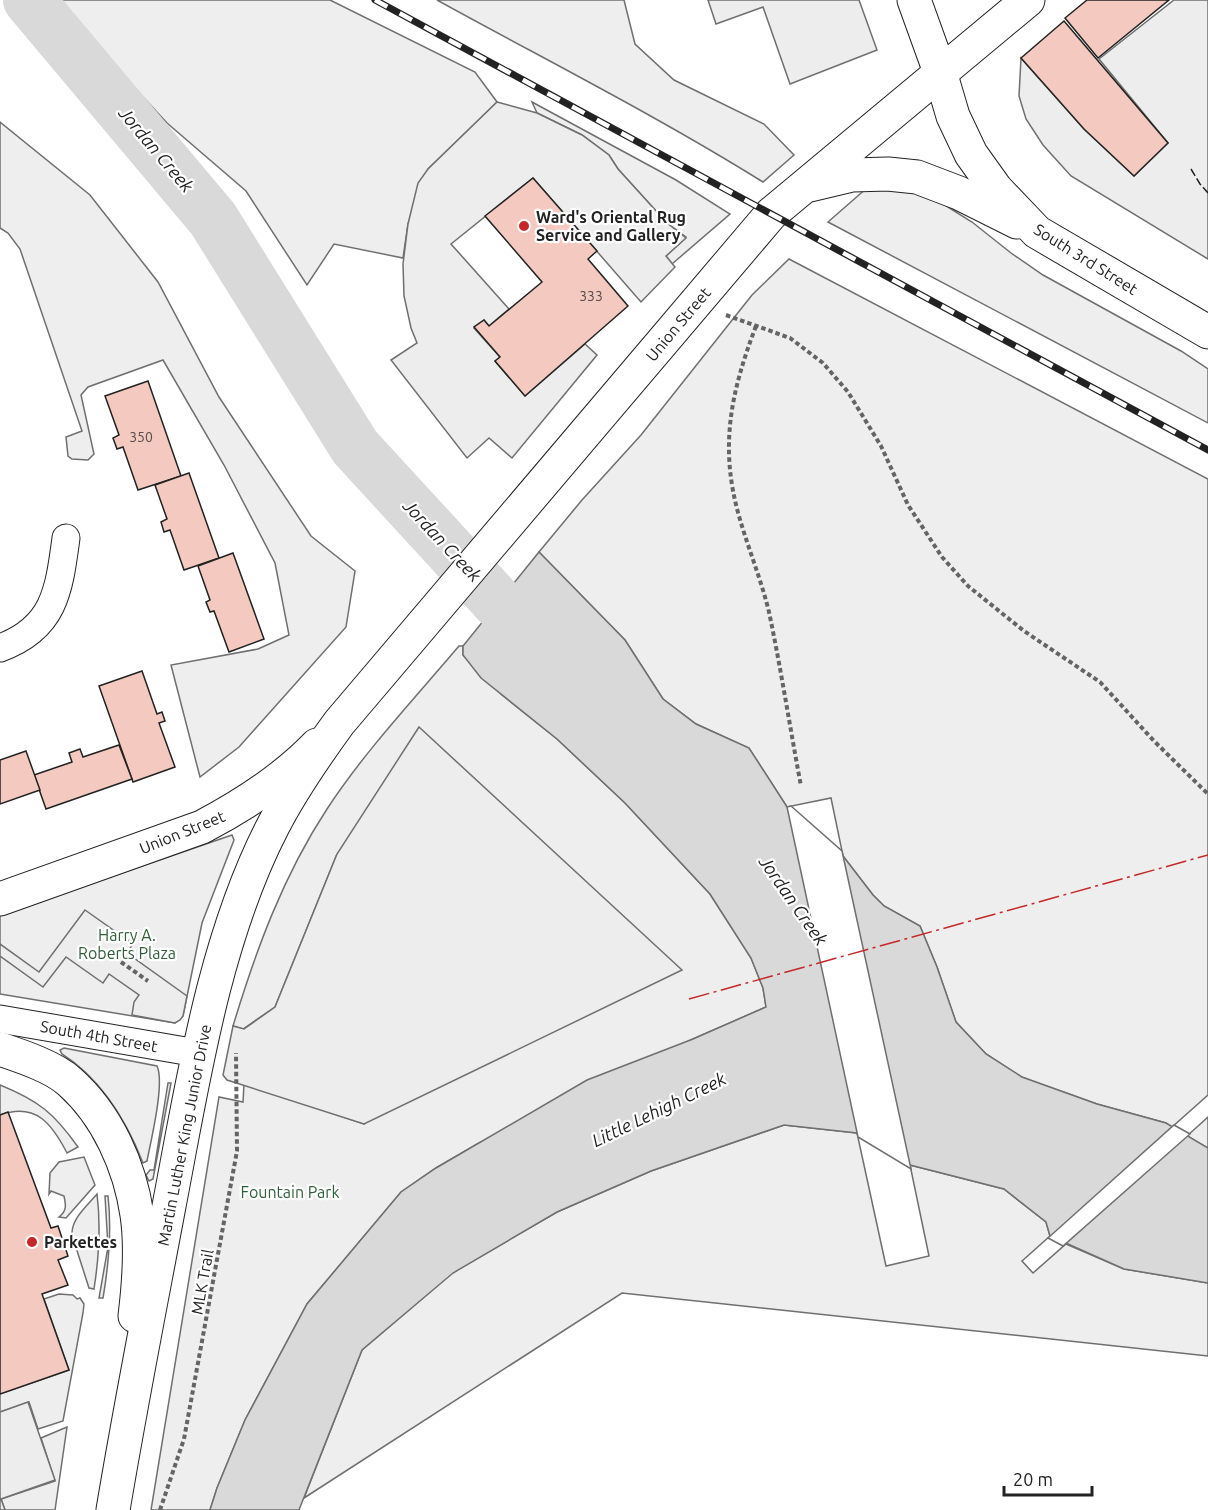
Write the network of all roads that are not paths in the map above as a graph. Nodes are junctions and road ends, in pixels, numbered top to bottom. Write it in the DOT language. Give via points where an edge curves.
graph roads {
  1 [pos="914,0"];
  2 [pos="1028,0"];
  3 [pos="940,72"];
  4 [pos="805,186"];
  5 [pos="1038,232"];
  6 [pos="1208,332"];
  7 [pos="66,538"];
  8 [pos="0,648"];
  9 [pos="368,688"];
  10 [pos="339,723"];
  11 [pos="0,899"];
  12 [pos="0,1019"];
  13 [pos="0,1049"];
  14 [pos="197,1053"];
  15 [pos="125,1439"];
  16 [pos="113,1510"];
  1 -- 3 [label="main road, South 3rd Street"];
  2 -- 3 [label="main road, Union Street"];
  3 -- 4 [label="main road, Union Street"];
  3 -- 5 [label="main road, South 3rd Street" via="953,116 971,154 996,189"];
  4 -- 5 [label="main road" via="852,175 917,177"];
  4 -- 9 [label="main road, Union Street" via="771,214"];
  5 -- 6 [label="main road, South 3rd Street"];
  7 -- 8 [label="street" via="57,595 46,616 27,635"];
  9 -- 10 [label="main road, Martin Luther King Junior Drive"];
  10 -- 11 [label="main road, Union Street" via="269,786 212,822"];
  10 -- 14 [label="main road, Martin Luther King Junior Drive" via="293,791 248,882"];
  12 -- 14 [label="street, South 4th Street"];
  13 -- 15 [label="main road" via="32,1060 69,1081 105,1121 128,1176 137,1216 140,1273"];
  14 -- 15 [label="main road, Martin Luther King Junior Drive"];
  15 -- 16 [label="main road, Martin Luther King Junior Drive"];
}
